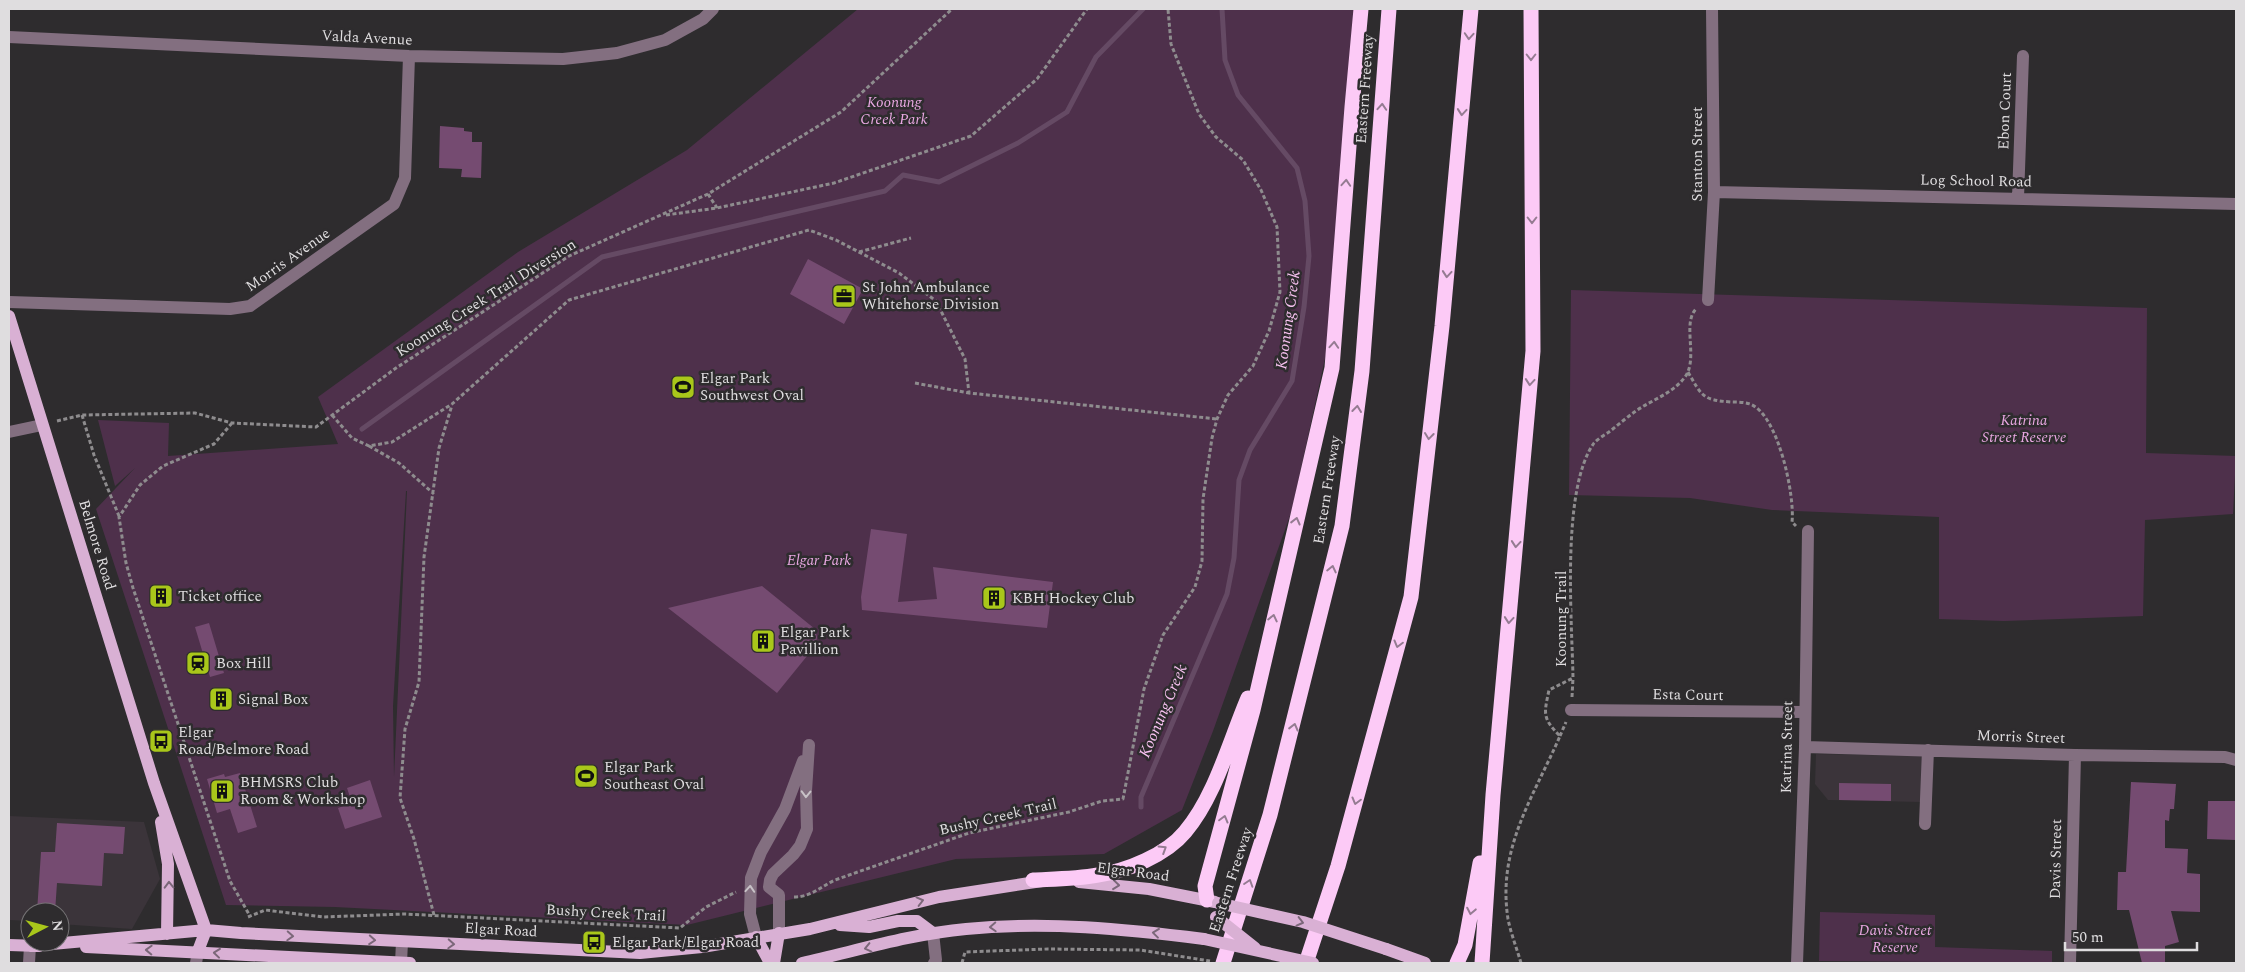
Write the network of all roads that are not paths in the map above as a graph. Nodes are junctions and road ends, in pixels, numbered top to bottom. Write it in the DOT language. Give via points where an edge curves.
graph roads {
  1 [pos="713,9"];
  2 [pos="1362,9"];
  3 [pos="1389,9"];
  4 [pos="1471,9"];
  5 [pos="1531,9"];
  6 [pos="1712,9"];
  7 [pos="9,37"];
  8 [pos="409,56"];
  9 [pos="2022,56"];
  10 [pos="1714,192"];
  11 [pos="2018,198"];
  12 [pos="2236,204"];
  13 [pos="1708,300"];
  14 [pos="9,302"];
  15 [pos="9,316"];
  16 [pos="42,425"];
  17 [pos="9,432"];
  18 [pos="1808,531"];
  19 [pos="1262,666"];
  20 [pos="1572,710"];
  21 [pos="1804,712"];
  22 [pos="1805,747"];
  23 [pos="1928,750"];
  24 [pos="2075,756"];
  25 [pos="2236,760"];
  26 [pos="154,783"];
  27 [pos="1493,795"];
  28 [pos="1926,824"];
  29 [pos="1033,880"];
  30 [pos="1213,901"];
  31 [pos="831,924"];
  32 [pos="206,930"];
  33 [pos="779,933"];
  34 [pos="933,933"];
  35 [pos="167,934"];
  36 [pos="756,937"];
  37 [pos="70,942"];
  38 [pos="402,942"];
  39 [pos="70,949"];
  40 [pos="1257,950"];
  41 [pos="197,957"];
  42 [pos="401,963"];
  43 [pos="410,963"];
  44 [pos="772,963"];
  45 [pos="802,963"];
  46 [pos="934,963"];
  47 [pos="1222,963"];
  48 [pos="1306,963"];
  49 [pos="1313,963"];
  50 [pos="1425,963"];
  51 [pos="1457,963"];
  52 [pos="1482,963"];
  53 [pos="1797,963"];
  54 [pos="2070,963"];
  1 -- 8 [label="street, Valda Avenue" via="703,19 665,40 617,53 563,59"];
  19 -- 2 [label="highway, one-way" via="1332,368"];
  47 -- 3 [label="highway, Eastern Freeway, one-way" via="1270,815 1342,526 1362,371"];
  4 -- 48 [label="highway, one-way" via="1442,326 1411,596 1338,866"];
  5 -- 27 [label="highway, one-way" via="1533,350"];
  6 -- 10 [label="street, Stanton Street"];
  7 -- 8 [label="street, Valda Avenue"];
  8 -- 14 [label="street, Morris Avenue" via="405,178 394,204 250,306 230,309"];
  9 -- 11 [label="street, Ebon Court"];
  10 -- 11 [label="street, Log School Road"];
  10 -- 13 [label="street, Stanton Street"];
  11 -- 12 [label="street, Log School Road"];
  15 -- 16 [label="main road, Belmore Road"];
  16 -- 17 [label="street"];
  16 -- 26 [label="main road, Belmore Road"];
  18 -- 21 [label="street, Katrina Street"];
  29 -- 19 [label="highway, one-way" via="1097,876 1116,871 1152,856 1184,834 1206,800"];
  30 -- 19 [label="highway, one-way" via="1205,886"];
  20 -- 21 [label="street, Esta Court"];
  21 -- 22 [label="street, Katrina Street"];
  22 -- 23 [label="street, Morris Street"];
  22 -- 53 [label="street, Katrina Street"];
  23 -- 24 [label="street, Morris Street"];
  23 -- 28 [label="street"];
  24 -- 25 [label="street, Morris Street" via="2225,757"];
  24 -- 54 [label="street, Davis Street"];
  26 -- 32 [label="main road, Belmore Road"];
  35 -- 26 [label="main road, Belmore Road, one-way" via="168,864"];
  27 -- 51 [label="highway, one-way" via="1465,945"];
  27 -- 52 [label="highway"];
  29 -- 30 [label="main road, Elgar Road, one-way" via="1111,884"];
  31 -- 29 [label="main road, Elgar Road, one-way" via="939,897"];
  30 -- 40 [label="main road, bridge" via="1216,917"];
  30 -- 50 [label="main road, Elgar Road, one-way, bridge" via="1303,922"];
  31 -- 33 [label="main road, Elgar Road"];
  31 -- 34 [label="main road, Elgar Road" via="869,928 898,921 917,921"];
  32 -- 35 [label="main road, Elgar Road"];
  32 -- 38 [label="main road, Elgar Road, one-way"];
  32 -- 41 [label="main road"];
  33 -- 36 [label="main road, Elgar Road"];
  36 -- 33 [label="street, one-way" via="750,914 751,878 761,852 785,809 809,745 807,829 800,846 770,880 769,887 779,895"];
  33 -- 44 [label="main road"];
  40 -- 34 [label="main road, one-way, bridge" via="1136,930 1056,926 974,928"];
  34 -- 45 [label="main road, one-way"];
  34 -- 46 [label="street"];
  35 -- 37 [label="main road, Elgar Road"];
  35 -- 41 [label="main road, Elgar Road"];
  38 -- 36 [label="main road, Elgar Road, one-way" via="640,953 702,947"];
  36 -- 44 [label="main road"];
  38 -- 42 [label="street"];
  41 -- 39 [label="main road, Elgar Road, one-way"];
  40 -- 49 [label="main road, bridge"];
  42 -- 41 [label="main road, Elgar Road, one-way"];
  42 -- 43 [label="main road, Elgar Road"];
}
